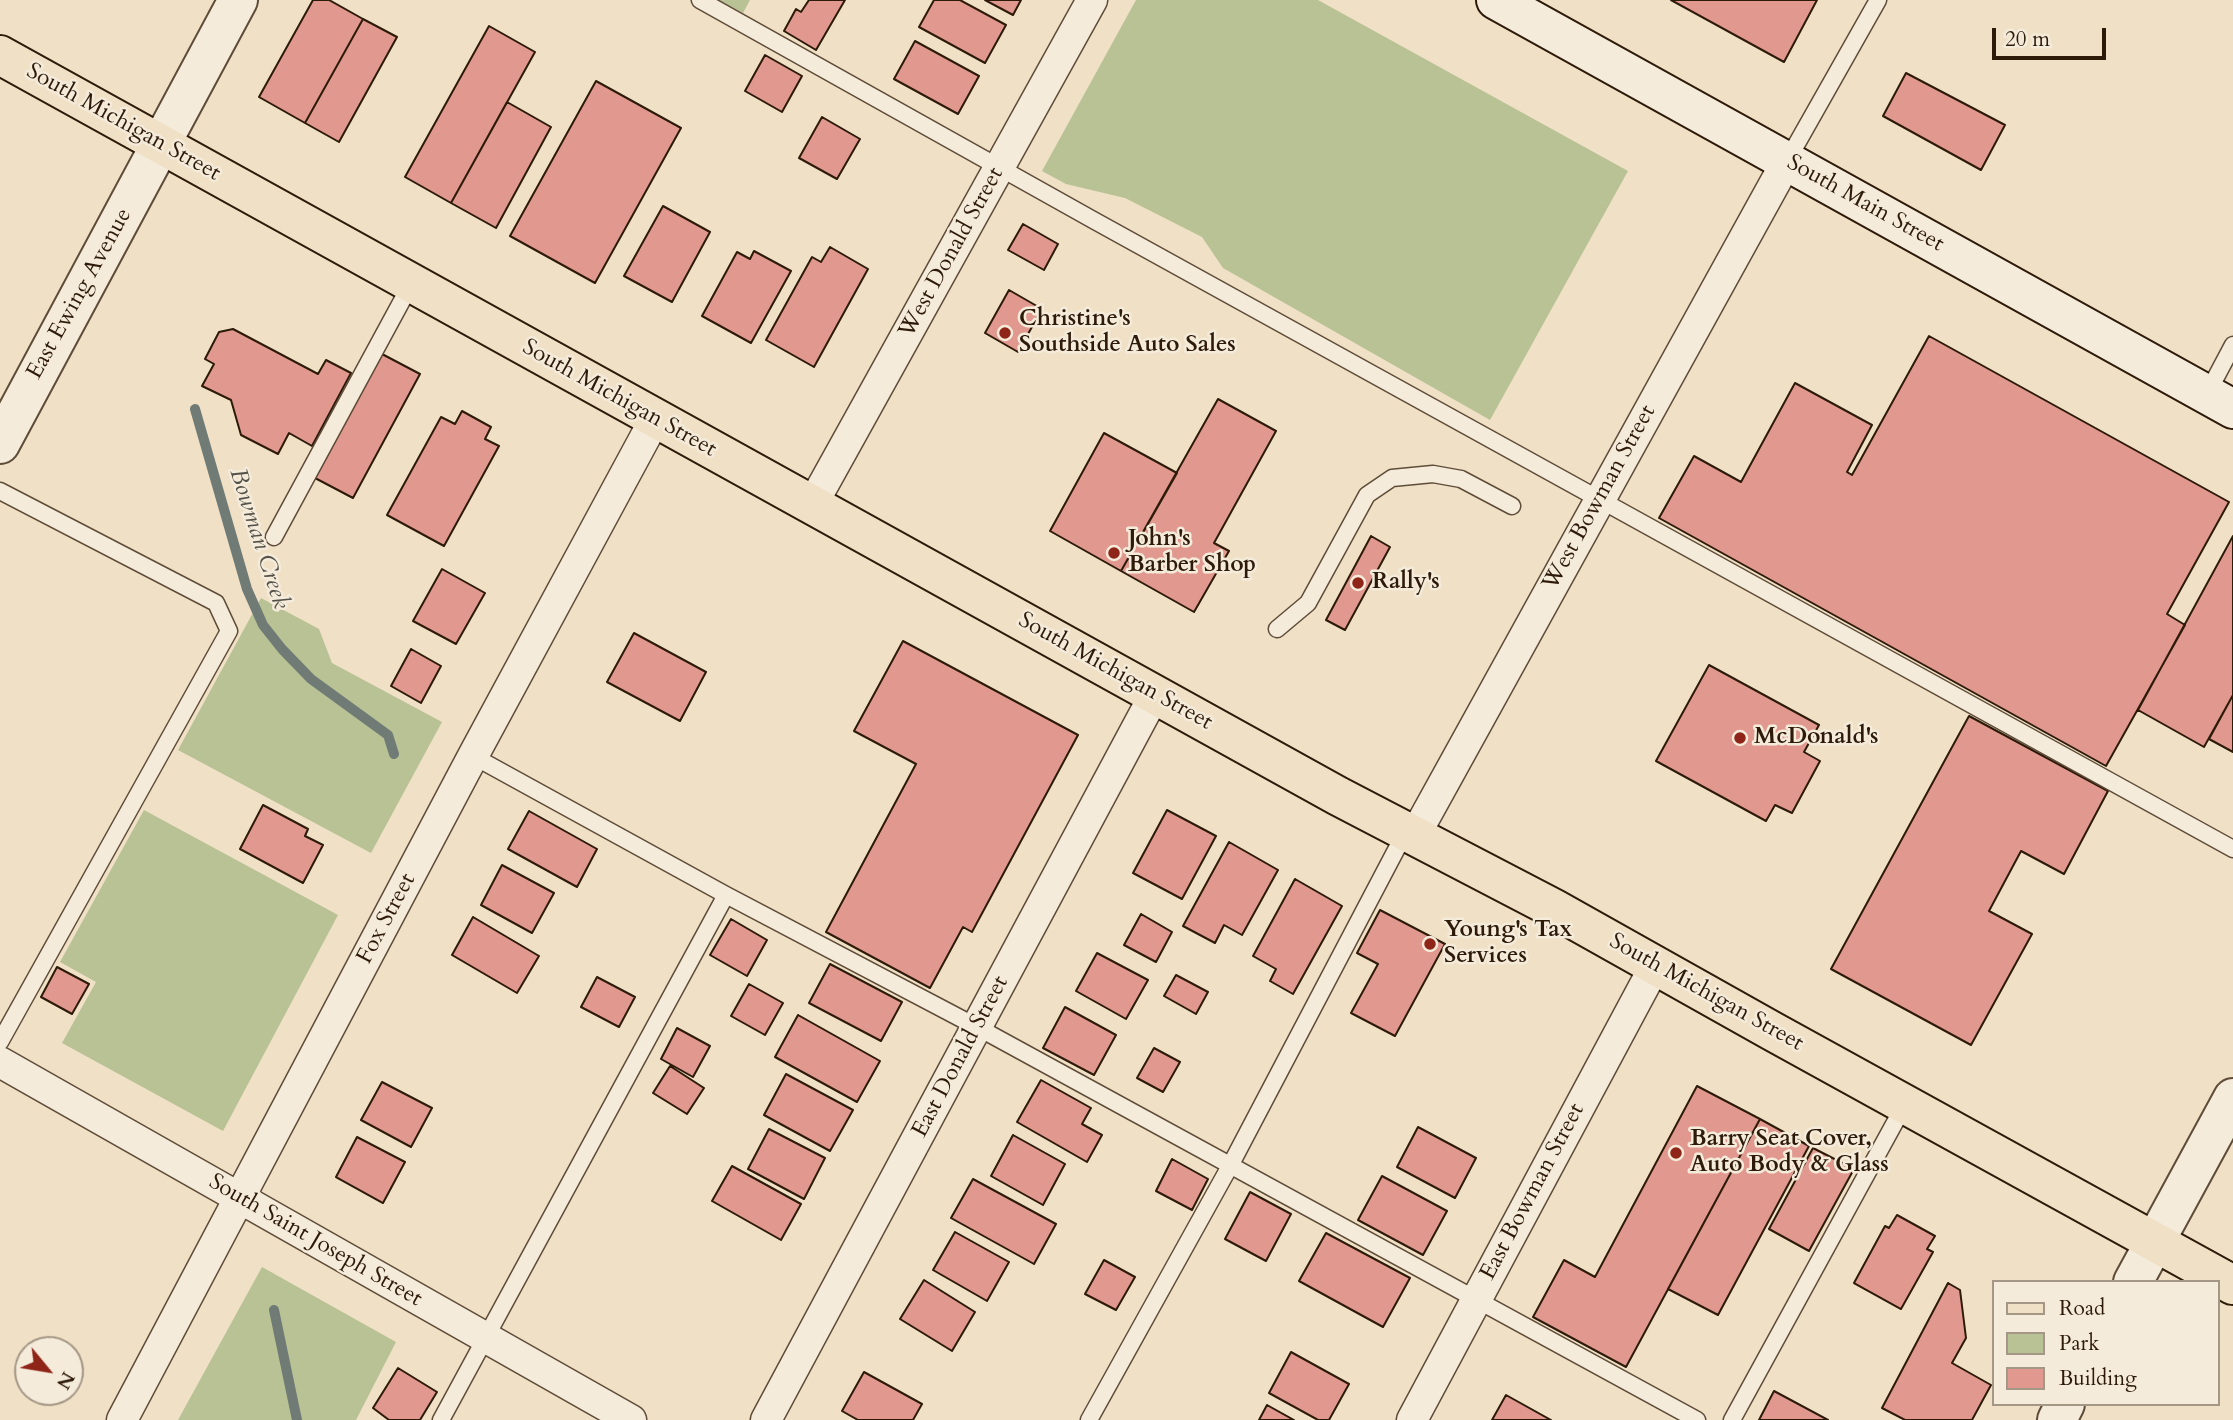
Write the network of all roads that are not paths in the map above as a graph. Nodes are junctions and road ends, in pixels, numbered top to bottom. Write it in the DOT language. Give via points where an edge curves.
graph roads {
  1 [pos="238,0"];
  2 [pos="700,0"];
  3 [pos="1092,0"];
  4 [pos="1496,0"];
  5 [pos="1878,0"];
  6 [pos="0,55"];
  7 [pos="161,145"];
  8 [pos="1787,161"];
  9 [pos="1000,168"];
  10 [pos="411,284"];
  11 [pos="2233,345"];
  12 [pos="2220,402"];
  13 [pos="654,419"];
  14 [pos="0,444"];
  15 [pos="0,491"];
  16 [pos="1600,499"];
  17 [pos="811,505"];
  18 [pos="1512,506"];
  19 [pos="274,537"];
  20 [pos="1277,629"];
  21 [pos="1155,694"];
  22 [pos="473,756"];
  23 [pos="1410,833"];
  24 [pos="2233,849"];
  25 [pos="726,895"];
  26 [pos="1656,964"];
  27 [pos="977,1027"];
  28 [pos="0,1042"];
  29 [pos="0,1062"];
  30 [pos="2233,1098"];
  31 [pos="1905,1104"];
  32 [pos="1230,1166"];
  33 [pos="240,1198"];
  34 [pos="2155,1242"];
  35 [pos="2134,1280"];
  36 [pos="2233,1285"];
  37 [pos="1476,1300"];
  38 [pos="484,1337"];
  39 [pos="122,1420"];
  40 [pos="441,1420"];
  41 [pos="631,1420"];
  42 [pos="766,1420"];
  43 [pos="1089,1420"];
  44 [pos="1412,1420"];
  45 [pos="1697,1420"];
  46 [pos="1732,1420"];
  1 -- 7 [label="main road, East Ewing Avenue"];
  2 -- 9 [label="lane"];
  3 -- 9 [label="street, West Donald Street"];
  4 -- 8 [label="main road, South Main Street"];
  5 -- 8 [label="lane"];
  6 -- 7 [label="main road, South Michigan Street"];
  7 -- 10 [label="main road, South Michigan Street"];
  7 -- 14 [label="main road, East Ewing Avenue"];
  8 -- 12 [label="main road, South Main Street"];
  8 -- 16 [label="street, West Bowman Street"];
  9 -- 16 [label="lane"];
  9 -- 17 [label="street, West Donald Street"];
  10 -- 13 [label="main road, South Michigan Street"];
  10 -- 19 [label="lane"];
  11 -- 12 [label="lane"];
  13 -- 17 [label="main road, South Michigan Street"];
  13 -- 22 [label="street, Fox Street"];
  15 -- 28 [label="lane" via="216,603 229,631"];
  16 -- 23 [label="street, West Bowman Street"];
  16 -- 24 [label="lane"];
  17 -- 21 [label="main road, South Michigan Street"];
  18 -- 20 [label="lane" via="1461,479 1433,474 1392,478 1367,495 1308,603"];
  21 -- 23 [label="main road, South Michigan Street"];
  21 -- 27 [label="street, East Donald Street"];
  22 -- 25 [label="lane"];
  22 -- 33 [label="street, Fox Street"];
  23 -- 26 [label="main road, South Michigan Street"];
  23 -- 32 [label="lane"];
  25 -- 27 [label="lane"];
  25 -- 38 [label="lane"];
  26 -- 31 [label="main road, South Michigan Street"];
  26 -- 37 [label="street, East Bowman Street"];
  27 -- 32 [label="lane"];
  27 -- 42 [label="street, East Donald Street"];
  29 -- 33 [label="street, South Saint Joseph Street"];
  30 -- 34 [label="main road"];
  31 -- 34 [label="main road, South Michigan Street"];
  31 -- 46 [label="lane"];
  32 -- 37 [label="lane"];
  32 -- 43 [label="lane"];
  33 -- 38 [label="street, South Saint Joseph Street"];
  33 -- 39 [label="street, Fox Street"];
  34 -- 35 [label="main road"];
  34 -- 36 [label="main road, South Michigan Street"];
  37 -- 44 [label="street, East Bowman Street"];
  37 -- 45 [label="lane"];
  38 -- 40 [label="lane"];
  38 -- 41 [label="street, South Saint Joseph Street"];
}
